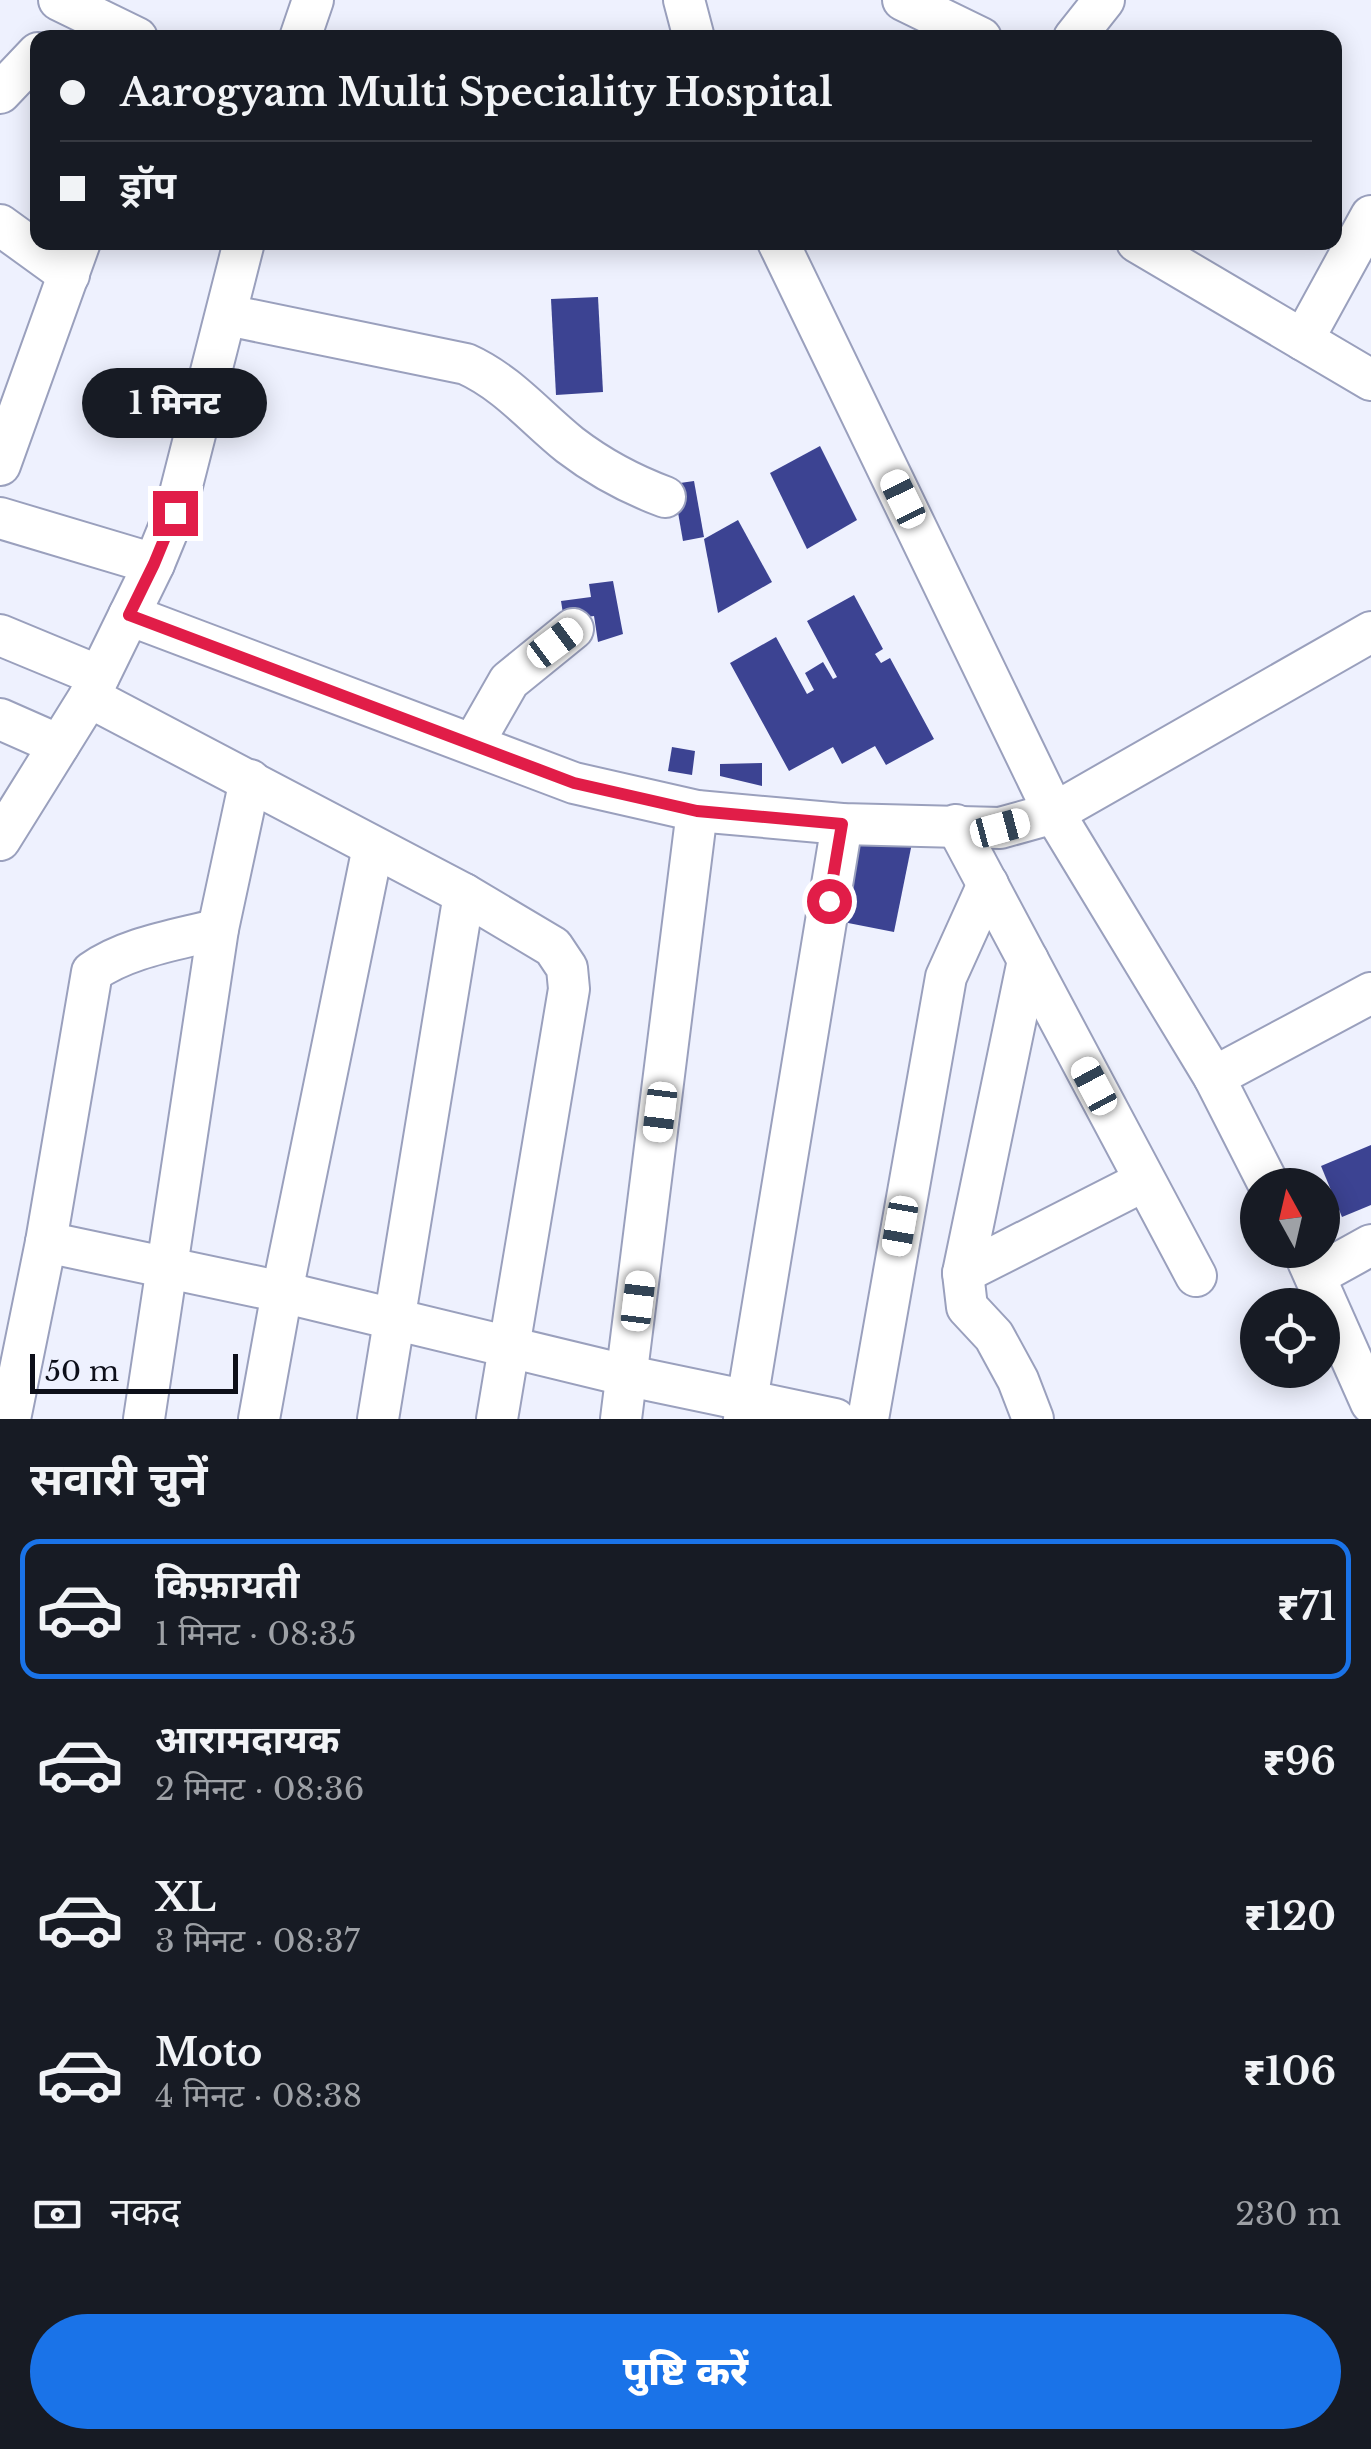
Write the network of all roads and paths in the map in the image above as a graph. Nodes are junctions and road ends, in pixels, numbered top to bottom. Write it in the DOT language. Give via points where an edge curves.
graph roads {
  1 [pos="313,0"];
  2 [pos="684,0"];
  3 [pos="1104,0"];
  4 [pos="924,4"];
  5 [pos="303,30"];
  6 [pos="692,30"];
  7 [pos="968,30"];
  8 [pos="1080,30"];
  9 [pos="30,60"];
  10 [pos="0,93"];
  11 [pos="1371,216"];
  12 [pos="0,224"];
  13 [pos="30,238"];
  14 [pos="242,250"];
  15 [pos="782,250"];
  16 [pos="1150,250"];
  17 [pos="74,259"];
  18 [pos="227,315"];
  19 [pos="1303,340"];
  20 [pos="1371,380"];
  21 [pos="0,465"];
  22 [pos="665,498"];
  23 [pos="0,518"];
  24 [pos="154,564"];
  25 [pos="129,615"];
  26 [pos="573,629"];
  27 [pos="1371,632"];
  28 [pos="0,635"];
  29 [pos="94,686"];
  30 [pos="0,719"];
  31 [pos="472,744"];
  32 [pos="58,745"];
  33 [pos="250,780"];
  34 [pos="697,811"];
  35 [pos="1054,813"];
  36 [pos="842,824"];
  37 [pos="956,825"];
  38 [pos="0,840"];
  39 [pos="373,847"];
  40 [pos="988,884"];
  41 [pos="464,894"];
  42 [pos="218,929"];
  43 [pos="1028,960"];
  44 [pos="1371,993"];
  45 [pos="1214,1077"];
  46 [pos="1260,1168"];
  47 [pos="1144,1181"];
  48 [pos="46,1242"];
  49 [pos="1371,1245"];
  50 [pos="1340,1254"];
  51 [pos="167,1267"];
  52 [pos="1311,1268"];
  53 [pos="963,1273"];
  54 [pos="1196,1276"];
  55 [pos="282,1292"];
  56 [pos="396,1319"];
  57 [pos="511,1346"];
  58 [pos="11,1351"];
  59 [pos="628,1376"];
  60 [pos="1371,1402"];
  61 [pos="745,1411"];
  62 [pos="10,1419"];
  63 [pos="144,1419"];
  64 [pos="260,1419"];
  65 [pos="378,1419"];
  66 [pos="497,1419"];
  67 [pos="622,1419"];
  68 [pos="835,1419"];
  69 [pos="868,1419"];
  70 [pos="1033,1419"];
  1 -- 5 [label="street"];
  2 -- 6 [label="street"];
  3 -- 8 [label="street"];
  4 -- 7 [label="street"];
  9 -- 10 [label="street"];
  11 -- 19 [label="street"];
  12 -- 13 [label="street"];
  14 -- 18 [label="street"];
  15 -- 35 [label="street"];
  16 -- 19 [label="street"];
  17 -- 21 [label="street"];
  18 -- 22 [label="street" via="466,364 489,374 595,463"];
  18 -- 24 [label="street" via="175,513"];
  19 -- 20 [label="street"];
  23 -- 24 [label="street"];
  24 -- 25 [label="street"];
  25 -- 29 [label="street"];
  25 -- 31 [label="street"];
  26 -- 31 [label="street" via="509,680"];
  27 -- 35 [label="street"];
  28 -- 29 [label="street"];
  29 -- 32 [label="street"];
  29 -- 33 [label="street"];
  30 -- 32 [label="street"];
  31 -- 34 [label="street" via="574,783"];
  32 -- 38 [label="street"];
  33 -- 39 [label="street"];
  33 -- 42 [label="street"];
  34 -- 36 [label="street"];
  34 -- 59 [label="street"];
  35 -- 37 [label="street" via="1000,828"];
  35 -- 45 [label="street"];
  36 -- 37 [label="street"];
  36 -- 61 [label="street"];
  37 -- 40 [label="street"];
  39 -- 41 [label="street"];
  39 -- 55 [label="street"];
  40 -- 43 [label="street"];
  40 -- 69 [label="street" via="946,977"];
  41 -- 56 [label="street"];
  41 -- 57 [label="street" via="552,946 567,968 569,990"];
  42 -- 48 [label="street" via="92,972"];
  42 -- 51 [label="street"];
  43 -- 47 [label="street"];
  43 -- 53 [label="street"];
  44 -- 45 [label="street"];
  45 -- 46 [label="street"];
  47 -- 53 [label="street"];
  47 -- 54 [label="street"];
  48 -- 51 [label="street"];
  48 -- 58 [label="street"];
  49 -- 50 [label="street"];
  51 -- 55 [label="street"];
  51 -- 63 [label="street"];
  52 -- 60 [label="street"];
  53 -- 70 [label="street" via="967,1307 994,1336"];
  55 -- 56 [label="street"];
  55 -- 64 [label="street"];
  56 -- 57 [label="street"];
  56 -- 65 [label="street"];
  57 -- 59 [label="street"];
  57 -- 66 [label="street"];
  58 -- 62 [label="street"];
  59 -- 61 [label="street"];
  59 -- 67 [label="street"];
  61 -- 68 [label="street"];
}
